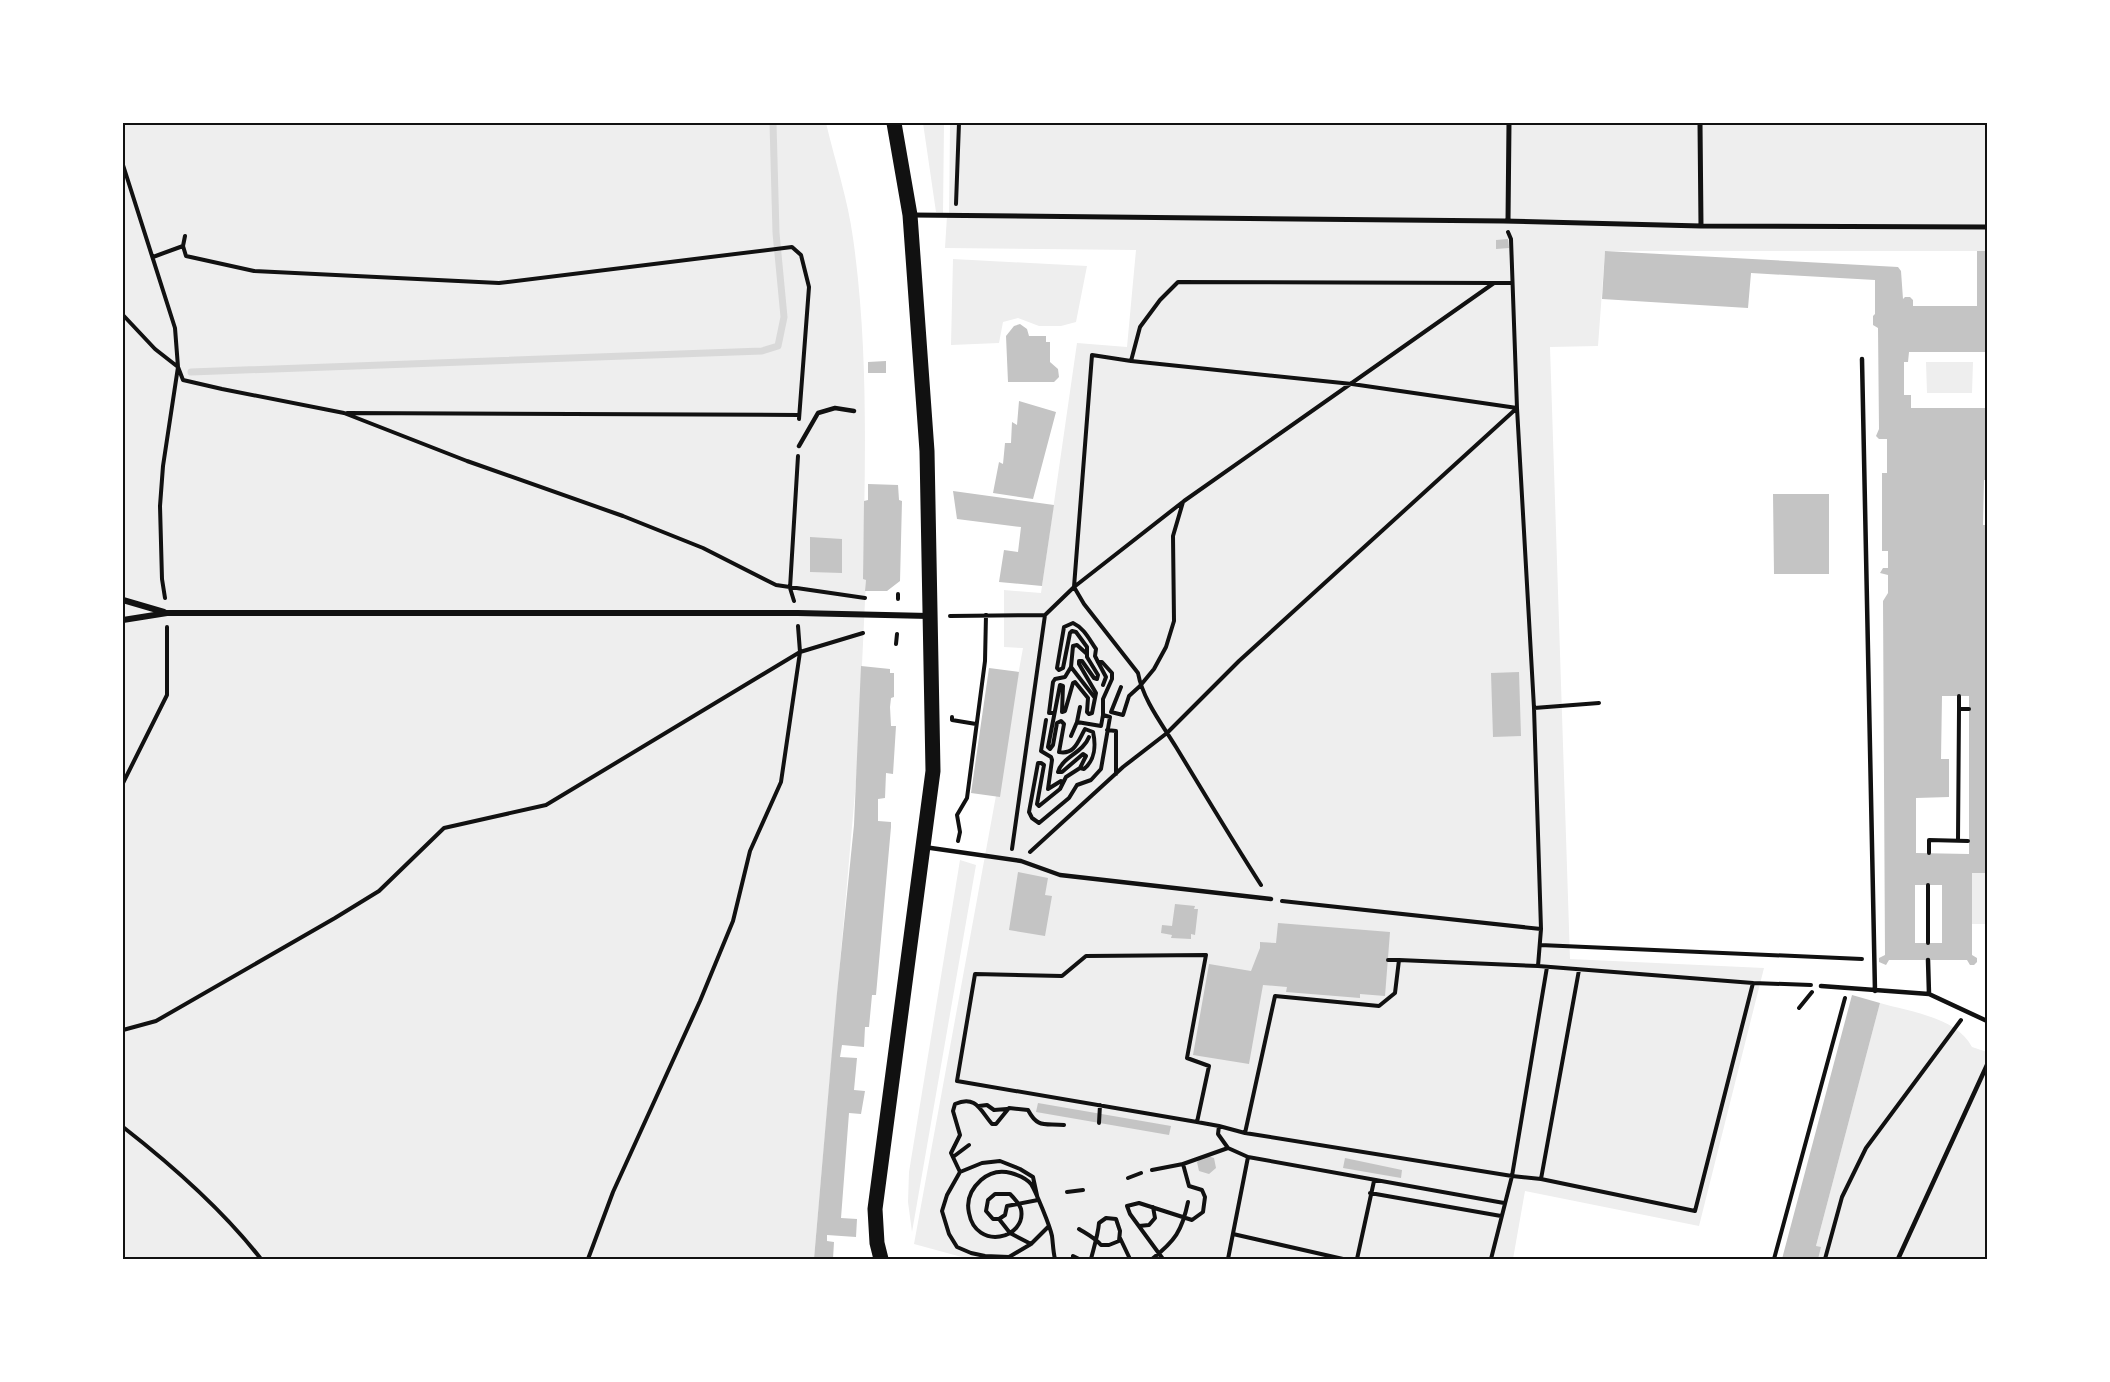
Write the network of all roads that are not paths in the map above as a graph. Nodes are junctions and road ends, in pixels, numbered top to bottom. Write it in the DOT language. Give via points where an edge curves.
graph roads {
  1 [pos="894,123"];
  2 [pos="1509,123"];
  3 [pos="1700,123"];
  4 [pos="910,215"];
  5 [pos="1508,221"];
  6 [pos="1701,226"];
  7 [pos="1987,227"];
  8 [pos="1862,359"];
  9 [pos="854,411"];
  10 [pos="798,446"];
  11 [pos="123,600"];
  12 [pos="167,613"];
  13 [pos="931,616"];
  14 [pos="123,620"];
  15 [pos="924,847"];
  16 [pos="1271,899"];
  17 [pos="1928,960"];
  18 [pos="1821,986"];
  19 [pos="1875,991"];
  20 [pos="1929,994"];
  21 [pos="1987,1021"];
  22 [pos="1987,1065"];
  23 [pos="881,1259"];
  24 [pos="1898,1259"];
  1 -- 4 [label="main road"];
  2 -- 5 [label="street"];
  3 -- 6 [label="street"];
  4 -- 5 [label="street"];
  4 -- 13 [label="main road" via="927,451"];
  5 -- 6 [label="street"];
  6 -- 7 [label="street"];
  8 -- 19 [label="lane"];
  9 -- 10 [label="lane" via="835,408 818,413"];
  11 -- 12 [label="street"];
  12 -- 13 [label="street"];
  12 -- 14 [label="street"];
  13 -- 15 [label="main road" via="933,771"];
  15 -- 16 [label="lane" via="1021,861 1060,875"];
  15 -- 23 [label="main road" via="874,1209"];
  17 -- 20 [label="lane"];
  18 -- 19 [label="lane"];
  19 -- 20 [label="lane"];
  20 -- 21 [label="lane"];
  22 -- 24 [label="lane"];
}
